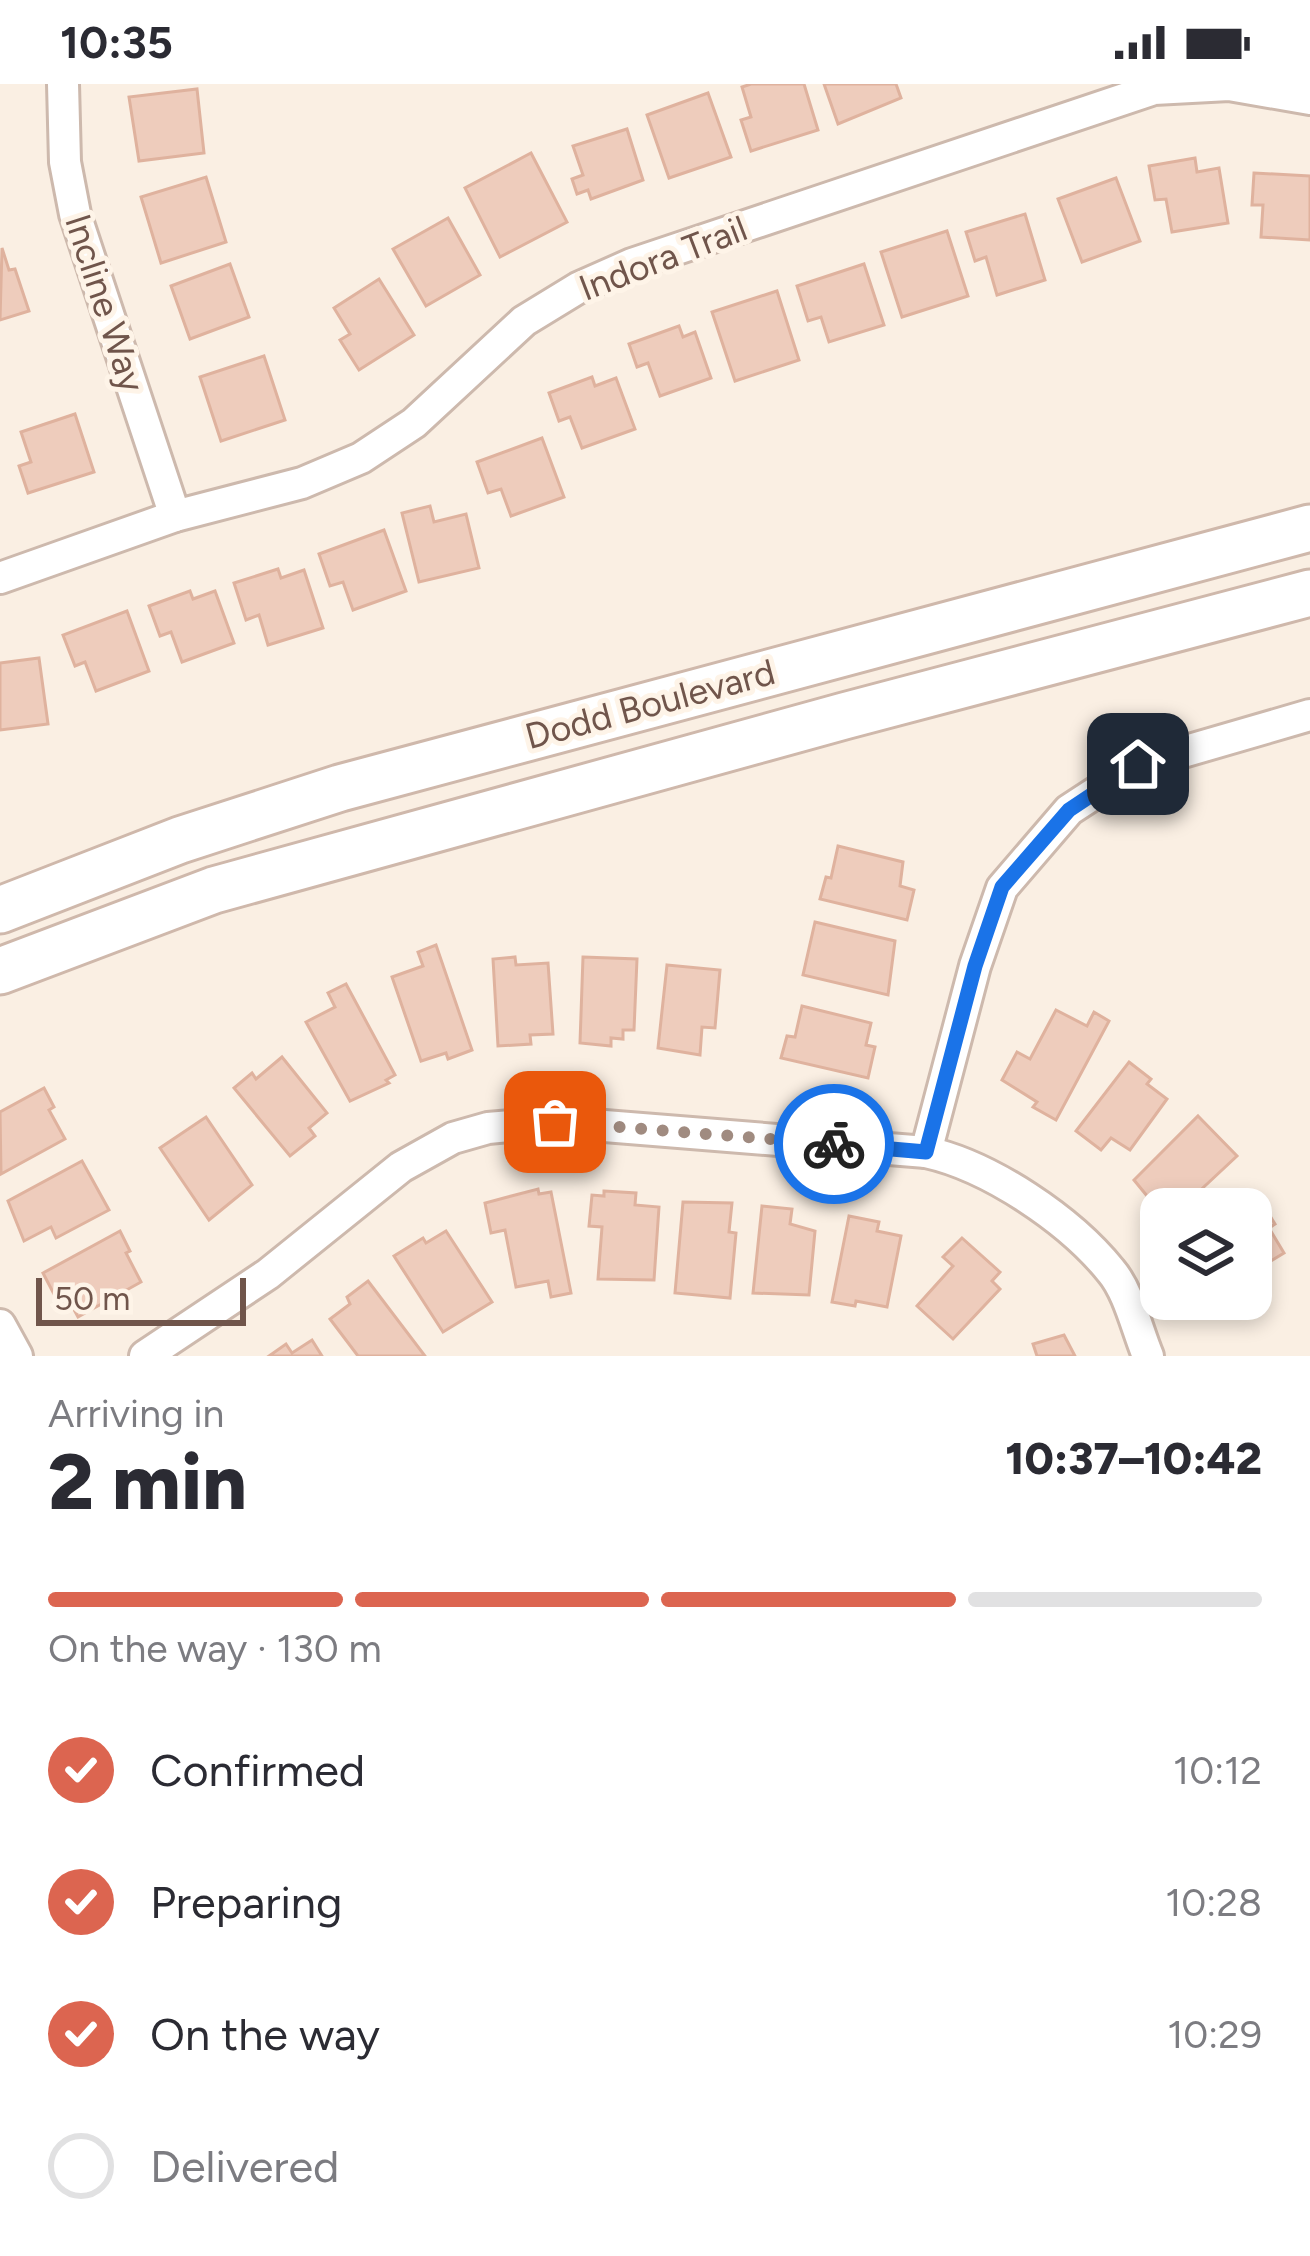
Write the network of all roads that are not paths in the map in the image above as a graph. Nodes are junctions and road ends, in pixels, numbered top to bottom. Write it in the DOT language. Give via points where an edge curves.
graph roads {
  1 [pos="63,84"];
  2 [pos="1310,99"];
  3 [pos="175,516"];
  4 [pos="1310,528"];
  5 [pos="0,578"];
  6 [pos="1310,593"];
  7 [pos="1310,716"];
  8 [pos="0,910"];
  9 [pos="0,971"];
  10 [pos="926,1152"];
  11 [pos="0,1325"];
  12 [pos="17,1356"];
  13 [pos="145,1356"];
  14 [pos="1148,1356"];
  1 -- 3 [label="street, Incline Way" via="74,214"];
  2 -- 3 [label="street, Indora Trail" via="1228,85 1154,88 632,264 524,321 414,423 361,458 302,483"];
  3 -- 5 [label="street, Indora Trail"];
  4 -- 8 [label="main road, Dodd Boulevard" via="340,788"];
  6 -- 9 [label="main road, Dodd Boulevard" via="214,890"];
  7 -- 10 [label="street" via="1138,764 1069,810 1002,887"];
  10 -- 13 [label="street" via="555,1122 488,1128 401,1167 268,1274"];
  10 -- 14 [label="street" via="957,1159 1051,1214 1114,1274"];
  11 -- 12 [label="street"];
}
